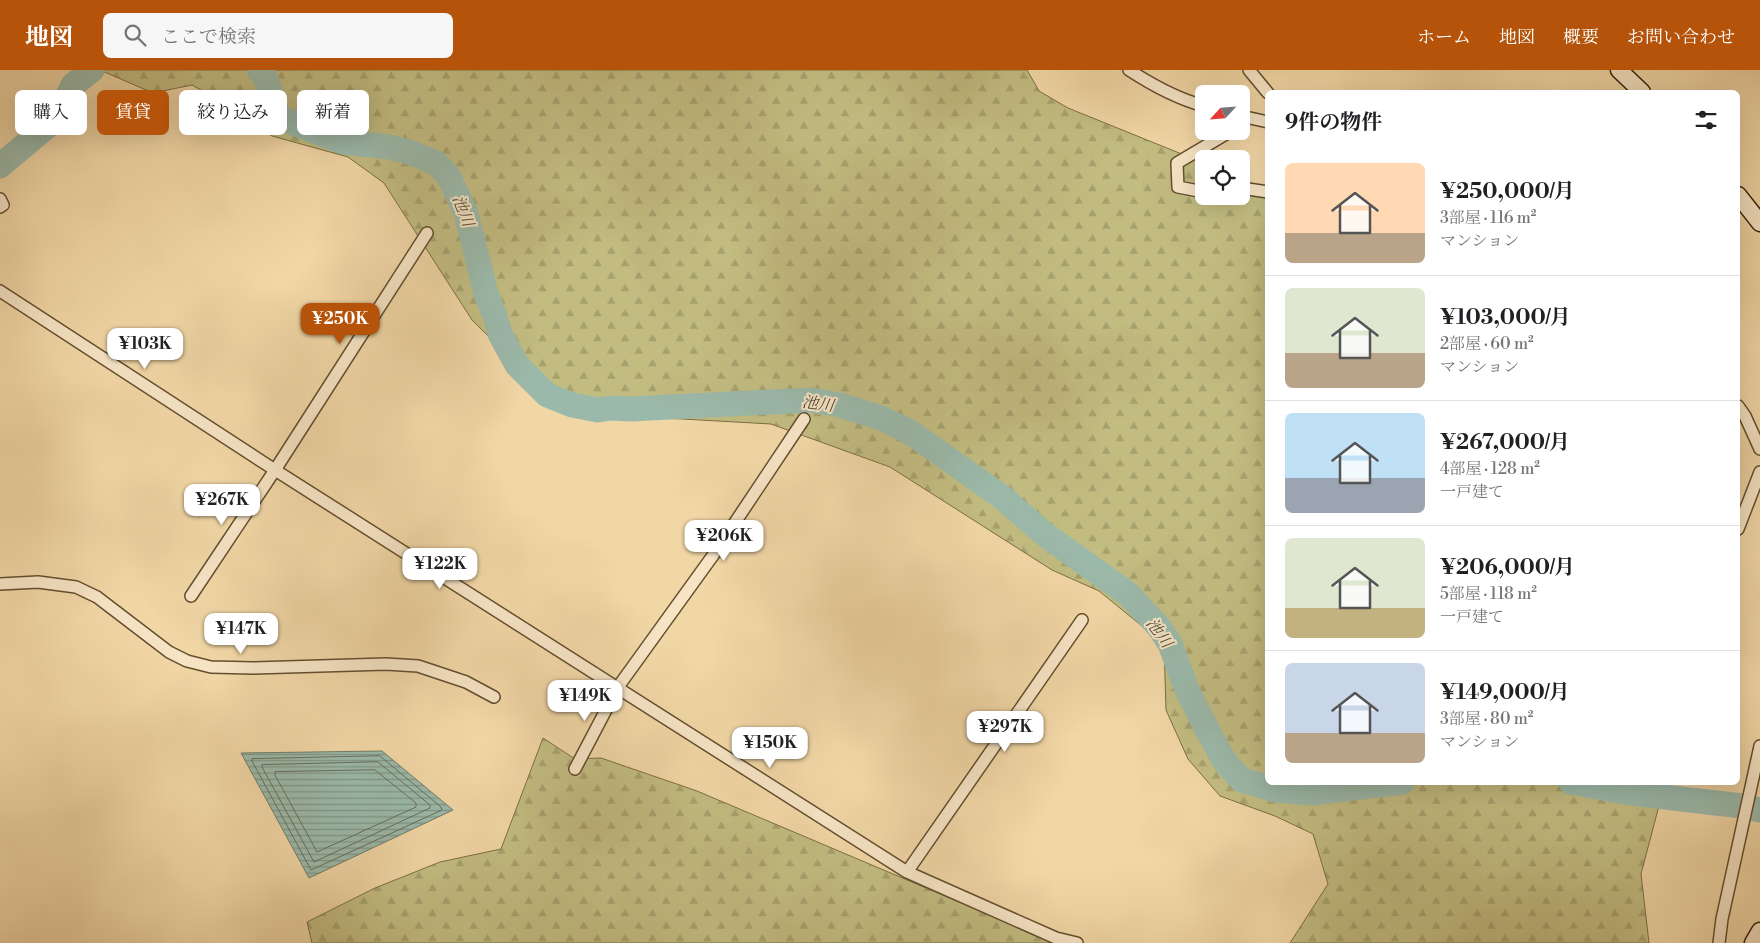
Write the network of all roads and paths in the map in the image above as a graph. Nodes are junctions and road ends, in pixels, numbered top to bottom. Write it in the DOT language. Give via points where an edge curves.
graph roads {
  1 [pos="1129,70"];
  2 [pos="1249,70"];
  3 [pos="1619,70"];
  4 [pos="1266,90"];
  5 [pos="1640,90"];
  6 [pos="1195,104"];
  7 [pos="1250,118"];
  8 [pos="1265,121"];
  9 [pos="1216,140"];
  10 [pos="1199,150"];
  11 [pos="1195,152"];
  12 [pos="1250,189"];
  13 [pos="1195,190"];
  14 [pos="1265,192"];
  15 [pos="1740,198"];
  16 [pos="0,199"];
  17 [pos="0,207"];
  18 [pos="1760,224"];
  19 [pos="427,233"];
  20 [pos="0,291"];
  21 [pos="1740,409"];
  22 [pos="804,419"];
  23 [pos="1760,449"];
  24 [pos="275,470"];
  25 [pos="1760,472"];
  26 [pos="1740,524"];
  27 [pos="0,584"];
  28 [pos="191,596"];
  29 [pos="1082,620"];
  30 [pos="618,687"];
  31 [pos="494,697"];
  32 [pos="1760,746"];
  33 [pos="575,769"];
  34 [pos="907,872"];
  35 [pos="1760,931"];
  36 [pos="1077,943"];
  37 [pos="1720,943"];
  38 [pos="1753,943"];
  1 -- 6 [label="street"];
  2 -- 4 [label="street"];
  3 -- 5 [label="main road"];
  7 -- 8 [label="street"];
  9 -- 10 [label="street"];
  11 -- 13 [label="street" via="1177,163 1178,187"];
  12 -- 14 [label="street"];
  15 -- 18 [label="main road"];
  16 -- 17 [label="street"];
  19 -- 24 [label="street"];
  20 -- 24 [label="street"];
  21 -- 23 [label="street"];
  22 -- 30 [label="street" via="714,554"];
  24 -- 28 [label="street"];
  24 -- 30 [label="street"];
  25 -- 26 [label="street"];
  27 -- 31 [label="street" via="38,582 76,587 97,597 169,652 211,667 418,666 466,682"];
  29 -- 34 [label="street"];
  30 -- 33 [label="street"];
  30 -- 34 [label="street"];
  32 -- 37 [label="street" via="1722,919"];
  34 -- 36 [label="street" via="1056,938"];
  35 -- 38 [label="main road"];
}
